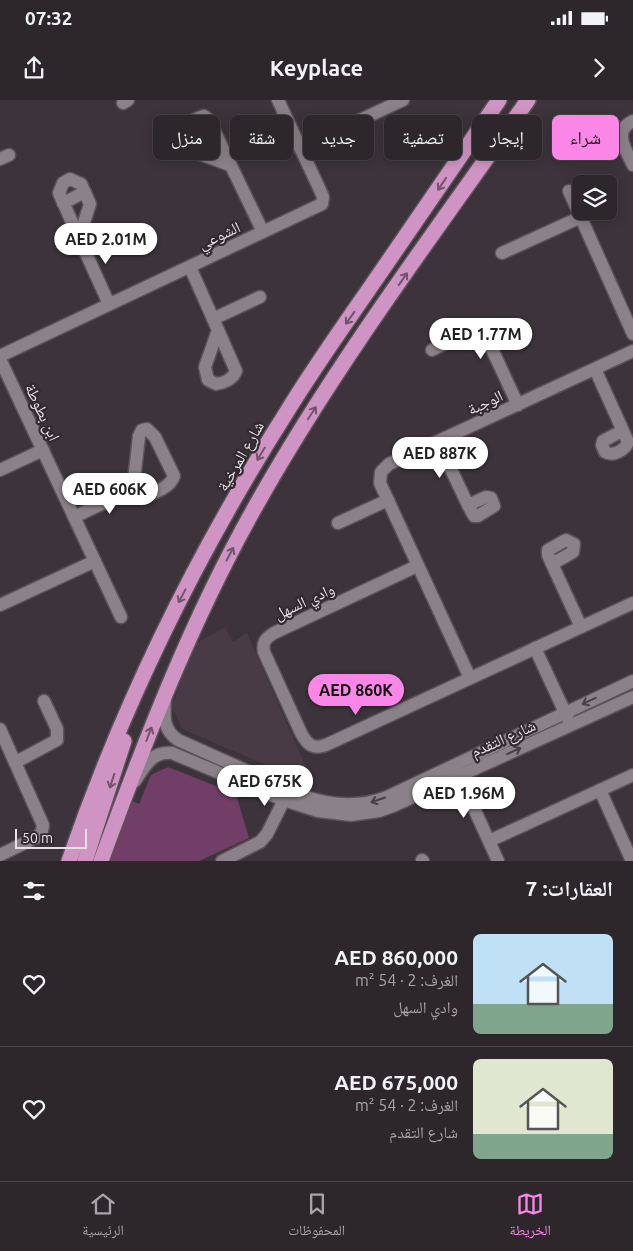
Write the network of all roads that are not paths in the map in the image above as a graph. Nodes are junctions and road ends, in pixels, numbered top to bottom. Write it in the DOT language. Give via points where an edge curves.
graph roads {
  1 [pos="278,100"];
  2 [pos="403,100"];
  3 [pos="499,100"];
  4 [pos="528,100"];
  5 [pos="633,121"];
  6 [pos="300,148"];
  7 [pos="230,165"];
  8 [pos="633,165"];
  9 [pos="570,191"];
  10 [pos="85,192"];
  11 [pos="572,196"];
  12 [pos="63,203"];
  13 [pos="572,220"];
  14 [pos="583,220"];
  15 [pos="263,232"];
  16 [pos="79,238"];
  17 [pos="502,253"];
  18 [pos="190,267"];
  19 [pos="260,298"];
  20 [pos="109,304"];
  21 [pos="633,334"];
  22 [pos="432,350"];
  23 [pos="633,351"];
  24 [pos="0,356"];
  25 [pos="0,359"];
  26 [pos="595,369"];
  27 [pos="518,405"];
  28 [pos="622,431"];
  29 [pos="438,442"];
  30 [pos="43,450"];
  31 [pos="0,470"];
  32 [pos="133,489"];
  33 [pos="388,500"];
  34 [pos="468,505"];
  35 [pos="74,517"];
  36 [pos="338,524"];
  37 [pos="95,561"];
  38 [pos="552,564"];
  39 [pos="417,566"];
  40 [pos="633,603"];
  41 [pos="0,605"];
  42 [pos="121,617"];
  43 [pos="581,627"];
  44 [pos="536,648"];
  45 [pos="470,678"];
  46 [pos="633,681"];
  47 [pos="166,692"];
  48 [pos="633,697"];
  49 [pos="44,701"];
  50 [pos="565,712"];
  51 [pos="126,717"];
  52 [pos="571,726"];
  53 [pos="0,729"];
  54 [pos="16,762"];
  55 [pos="457,770"];
  56 [pos="633,775"];
  57 [pos="600,790"];
  58 [pos="286,795"];
  59 [pos="123,800"];
  60 [pos="489,840"];
  61 [pos="0,855"];
  62 [pos="632,860"];
  63 [pos="69,861"];
  64 [pos="85,861"];
  65 [pos="100,861"];
  66 [pos="222,861"];
  67 [pos="498,861"];
  1 -- 6 [label="street, الشوعي"];
  2 -- 6 [label="street"];
  3 -- 51 [label="highway, شارع المرخية, one-way" via="287,410 180,601"];
  47 -- 4 [label="highway, one-way" via="212,588 295,439 359,340"];
  5 -- 8 [label="street" via="624,127 621,135"];
  6 -- 15 [label="street, الشوعي" via="323,201"];
  7 -- 15 [label="street"];
  9 -- 11 [label="street"];
  10 -- 12 [label="street"];
  10 -- 12 [label="street" via="75,180 65,181 59,193"];
  10 -- 16 [label="street" via="90,204"];
  12 -- 16 [label="street"];
  13 -- 17 [label="street"];
  14 -- 21 [label="street"];
  15 -- 18 [label="street, الشوعي"];
  16 -- 20 [label="street"];
  18 -- 19 [label="street" via="215,324"];
  18 -- 20 [label="street, الشوعي"];
  20 -- 24 [label="street, الشوعي"];
  22 -- 27 [label="street" via="468,332 480,332 490,345"];
  23 -- 26 [label="street, الوجبة"];
  25 -- 30 [label="street, ابن بطوطة"];
  26 -- 27 [label="street, الوجبة"];
  26 -- 28 [label="street"];
  27 -- 29 [label="street, الوجبة"];
  29 -- 33 [label="street, الوجبة" via="384,467 379,477"];
  29 -- 34 [label="street"];
  30 -- 31 [label="street"];
  30 -- 35 [label="street, ابن بطوطة"];
  32 -- 32 [label="street" via="139,436 142,430 147,429 155,437 174,476 169,484 150,493 142,494"];
  32 -- 35 [label="street"];
  33 -- 36 [label="street"];
  33 -- 39 [label="street, الوجبة"];
  35 -- 37 [label="street, ابن بطوطة"];
  37 -- 41 [label="street"];
  37 -- 42 [label="street, ابن بطوطة"];
  38 -- 43 [label="street"];
  39 -- 45 [label="street, الوجبة"];
  39 -- 45 [label="street, وادي السهل" via="267,637 264,652 297,724 306,743 321,747"];
  40 -- 43 [label="street, وادي السهل"];
  43 -- 44 [label="street, وادي السهل"];
  44 -- 45 [label="street, وادي السهل"];
  44 -- 50 [label="street"];
  46 -- 50 [label="street, شارع التقدم, one-way"];
  47 -- 58 [label="street, شارع التقدم" via="165,724 173,736"];
  59 -- 47 [label="highway, one-way"];
  48 -- 52 [label="street, شارع التقدم"];
  49 -- 54 [label="street" via="57,729 57,740"];
  50 -- 52 [label="street"];
  50 -- 55 [label="street, شارع التقدم"];
  51 -- 63 [label="highway, شارع المرخية"];
  51 -- 64 [label="highway, one-way" via="124,744"];
  55 -- 52 [label="street, شارع التقدم, one-way"];
  53 -- 54 [label="street"];
  54 -- 61 [label="street" via="41,817 42,831 33,840"];
  55 -- 58 [label="street, شارع التقدم" via="393,806 364,814 332,813 303,807"];
  55 -- 60 [label="street"];
  56 -- 57 [label="street"];
  57 -- 60 [label="street"];
  57 -- 62 [label="street"];
  58 -- 59 [label="street, شارع التقدم" via="167,752 149,759"];
  58 -- 66 [label="street" via="260,842"];
  59 -- 65 [label="highway"];
  60 -- 67 [label="street"];
}
